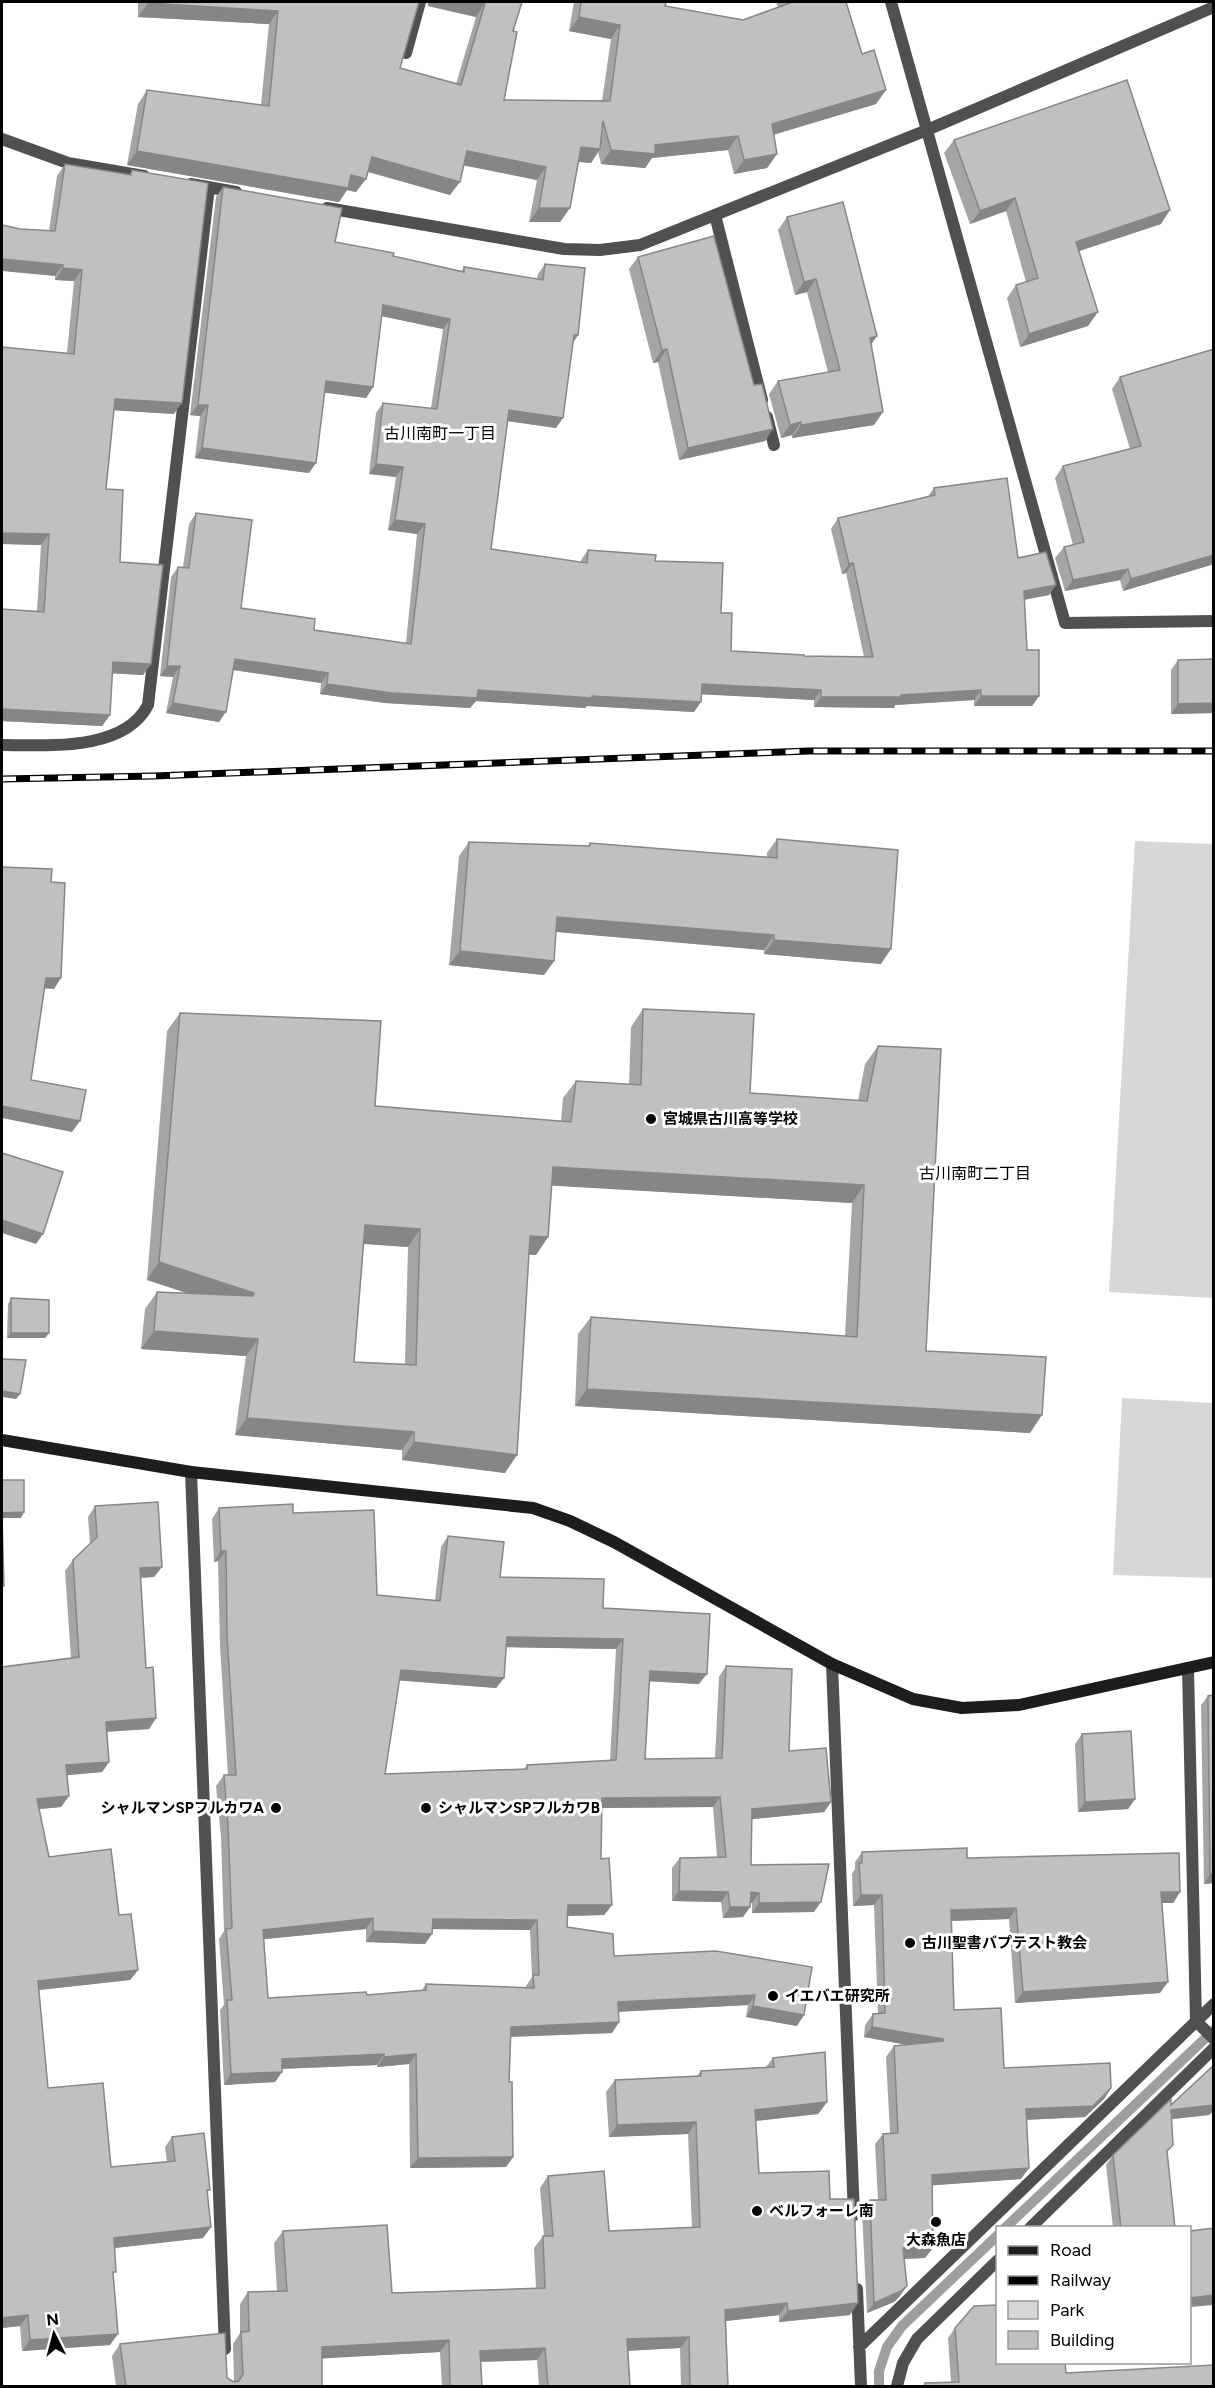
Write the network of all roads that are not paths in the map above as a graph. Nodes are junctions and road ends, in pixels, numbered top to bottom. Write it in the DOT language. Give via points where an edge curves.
graph roads {
  1 [pos="420,2"];
  2 [pos="891,2"];
  3 [pos="1214,7"];
  4 [pos="406,53"];
  5 [pos="927,130"];
  6 [pos="2,139"];
  7 [pos="209,187"];
  8 [pos="243,193"];
  9 [pos="312,205"];
  10 [pos="715,215"];
  11 [pos="774,445"];
  12 [pos="1214,621"];
  13 [pos="2,745"];
  14 [pos="2,1440"];
  15 [pos="191,1472"];
  16 [pos="1214,1662"];
  17 [pos="832,1664"];
  18 [pos="1188,1668"];
  19 [pos="1214,2004"];
  20 [pos="1199,2024"];
  21 [pos="1213,2042"];
  22 [pos="1032,2226"];
  23 [pos="855,2227"];
  24 [pos="996,2262"];
  25 [pos="856,2275"];
  26 [pos="859,2347"];
  27 [pos="226,2363"];
  28 [pos="861,2386"];
  29 [pos="897,2386"];
  1 -- 4 [label="street"];
  2 -- 5 [label="street"];
  3 -- 5 [label="street"];
  5 -- 10 [label="street"];
  5 -- 12 [label="street" via="1065,623"];
  6 -- 7 [label="street" via="68,163"];
  7 -- 8 [label="street"];
  7 -- 13 [label="street" via="148,705 142,717 123,730 79,745"];
  9 -- 10 [label="street" via="564,249 600,250 640,245"];
  10 -- 11 [label="street"];
  14 -- 15 [label="street"];
  15 -- 17 [label="street" via="533,1508 614,1542"];
  15 -- 27 [label="street"];
  16 -- 18 [label="street"];
  17 -- 18 [label="street" via="913,1699 962,1708 1019,1705"];
  17 -- 23 [label="street"];
  18 -- 20 [label="street"];
  19 -- 20 [label="street"];
  20 -- 21 [label="street"];
  20 -- 26 [label="street"];
  21 -- 22 [label="street"];
  24 -- 29 [label="street" via="917,2339 903,2363"];
  25 -- 26 [label="street"];
  26 -- 28 [label="street"];
}
